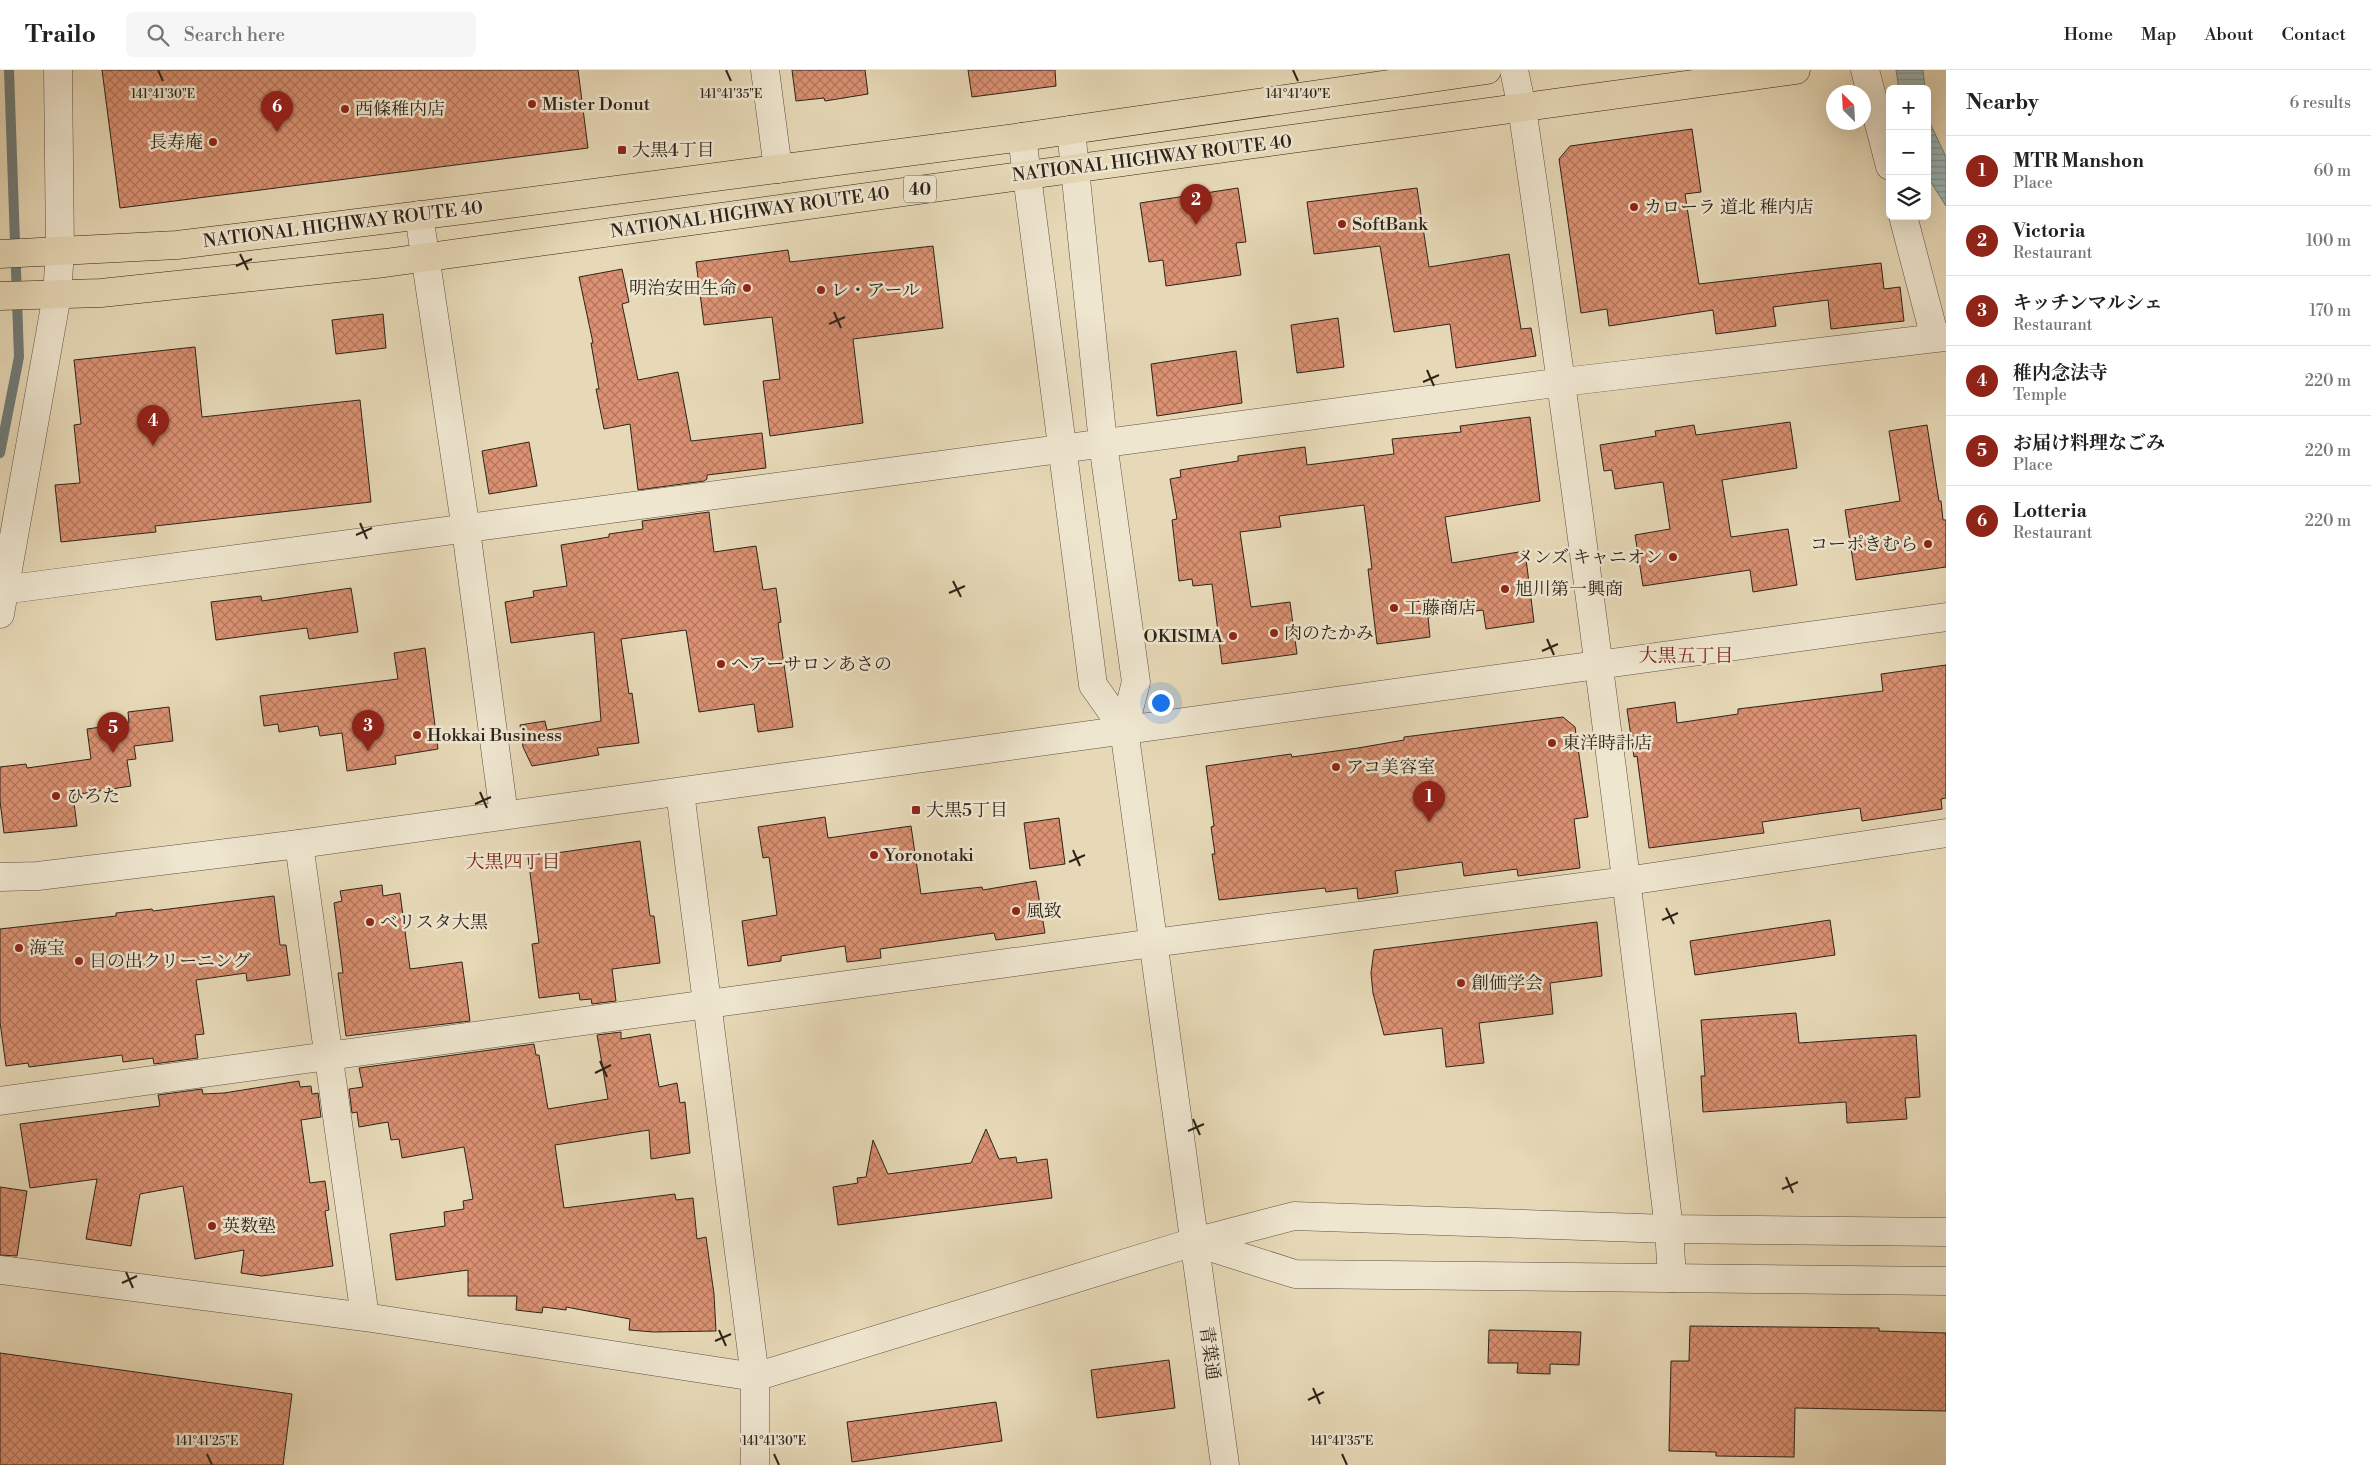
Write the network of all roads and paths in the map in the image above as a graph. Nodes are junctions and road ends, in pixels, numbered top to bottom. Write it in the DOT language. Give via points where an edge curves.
graph roads {
  1 [pos="58,70"];
  2 [pos="765,70"];
  3 [pos="1487,70"];
  4 [pos="1514,70"];
  5 [pos="1796,70"];
  6 [pos="1865,70"];
  7 [pos="1522,108"];
  8 [pos="1072,130"];
  9 [pos="1022,137"];
  10 [pos="1886,151"];
  11 [pos="778,168"];
  12 [pos="1076,168"];
  13 [pos="1027,174"];
  14 [pos="419,215"];
  15 [pos="1904,220"];
  16 [pos="52,251"];
  17 [pos="5,254"];
  18 [pos="425,258"];
  19 [pos="3,296"];
  20 [pos="50,296"];
  21 [pos="1940,337"];
  22 [pos="1562,382"];
  23 [pos="1103,443"];
  24 [pos="1063,448"];
  25 [pos="466,530"];
  26 [pos="2,602"];
  27 [pos="1946,617"];
  28 [pos="1600,666"];
  29 [pos="1124,729"];
  30 [pos="680,792"];
  31 [pos="504,815"];
  32 [pos="1946,833"];
  33 [pos="299,844"];
  34 [pos="0,877"];
  35 [pos="1628,881"];
  36 [pos="1153,943"];
  37 [pos="707,1004"];
  38 [pos="329,1057"];
  39 [pos="0,1101"];
  40 [pos="1669,1229"];
  41 [pos="1946,1232"];
  42 [pos="1194,1242"];
  43 [pos="0,1270"];
  44 [pos="1672,1278"];
  45 [pos="1946,1281"];
  46 [pos="365,1317"];
  47 [pos="755,1377"];
  48 [pos="755,1465"];
  49 [pos="1225,1465"];
  1 -- 16 [label="street"];
  2 -- 11 [label="street"];
  3 -- 8 [label="highway, NATIONAL HIGHWAY ROUTE 40 / 40"];
  4 -- 7 [label="street"];
  5 -- 7 [label="highway, NATIONAL HIGHWAY ROUTE 40 / 40"];
  6 -- 10 [label="street"];
  7 -- 12 [label="highway, NATIONAL HIGHWAY ROUTE 40 / 40"];
  7 -- 22 [label="street"];
  8 -- 9 [label="highway, NATIONAL HIGHWAY ROUTE 40 / 40"];
  8 -- 12 [label="street"];
  9 -- 11 [label="highway, NATIONAL HIGHWAY ROUTE 40 / 40"];
  9 -- 13 [label="street"];
  11 -- 14 [label="highway, NATIONAL HIGHWAY ROUTE 40 / 40"];
  12 -- 13 [label="highway, NATIONAL HIGHWAY ROUTE 40 / 40"];
  12 -- 23 [label="street"];
  13 -- 18 [label="highway, NATIONAL HIGHWAY ROUTE 40 / 40"];
  13 -- 24 [label="street"];
  14 -- 16 [label="highway, NATIONAL HIGHWAY ROUTE 40 / 40" via="177,245"];
  14 -- 18 [label="street"];
  15 -- 21 [label="street"];
  16 -- 17 [label="highway, NATIONAL HIGHWAY ROUTE 40 / 40"];
  16 -- 20 [label="street"];
  18 -- 20 [label="highway, NATIONAL HIGHWAY ROUTE 40 / 40" via="202,284"];
  18 -- 25 [label="street"];
  19 -- 20 [label="highway, NATIONAL HIGHWAY ROUTE 40 / 40"];
  20 -- 26 [label="street"];
  21 -- 22 [label="street"];
  22 -- 23 [label="street"];
  22 -- 28 [label="street"];
  23 -- 24 [label="street"];
  23 -- 29 [label="street" via="1136,682"];
  24 -- 25 [label="street"];
  24 -- 29 [label="street" via="1093,685"];
  25 -- 26 [label="street"];
  25 -- 31 [label="street"];
  27 -- 28 [label="street"];
  28 -- 29 [label="street"];
  28 -- 35 [label="street"];
  29 -- 30 [label="street"];
  29 -- 36 [label="street, 青葉通"];
  30 -- 31 [label="street"];
  30 -- 37 [label="street"];
  31 -- 33 [label="street"];
  32 -- 35 [label="street"];
  33 -- 34 [label="street" via="38,876"];
  33 -- 38 [label="street"];
  35 -- 36 [label="street"];
  35 -- 40 [label="street"];
  36 -- 37 [label="street"];
  36 -- 42 [label="street, 青葉通"];
  37 -- 38 [label="street"];
  37 -- 47 [label="street"];
  38 -- 39 [label="street"];
  38 -- 46 [label="street"];
  40 -- 41 [label="street"];
  40 -- 42 [label="street" via="1294,1216"];
  40 -- 44 [label="street"];
  42 -- 44 [label="street" via="1295,1274"];
  42 -- 47 [label="street"];
  42 -- 49 [label="street, 青葉通"];
  43 -- 46 [label="street"];
  44 -- 45 [label="street"];
  46 -- 47 [label="street"];
  47 -- 48 [label="street"];
}
